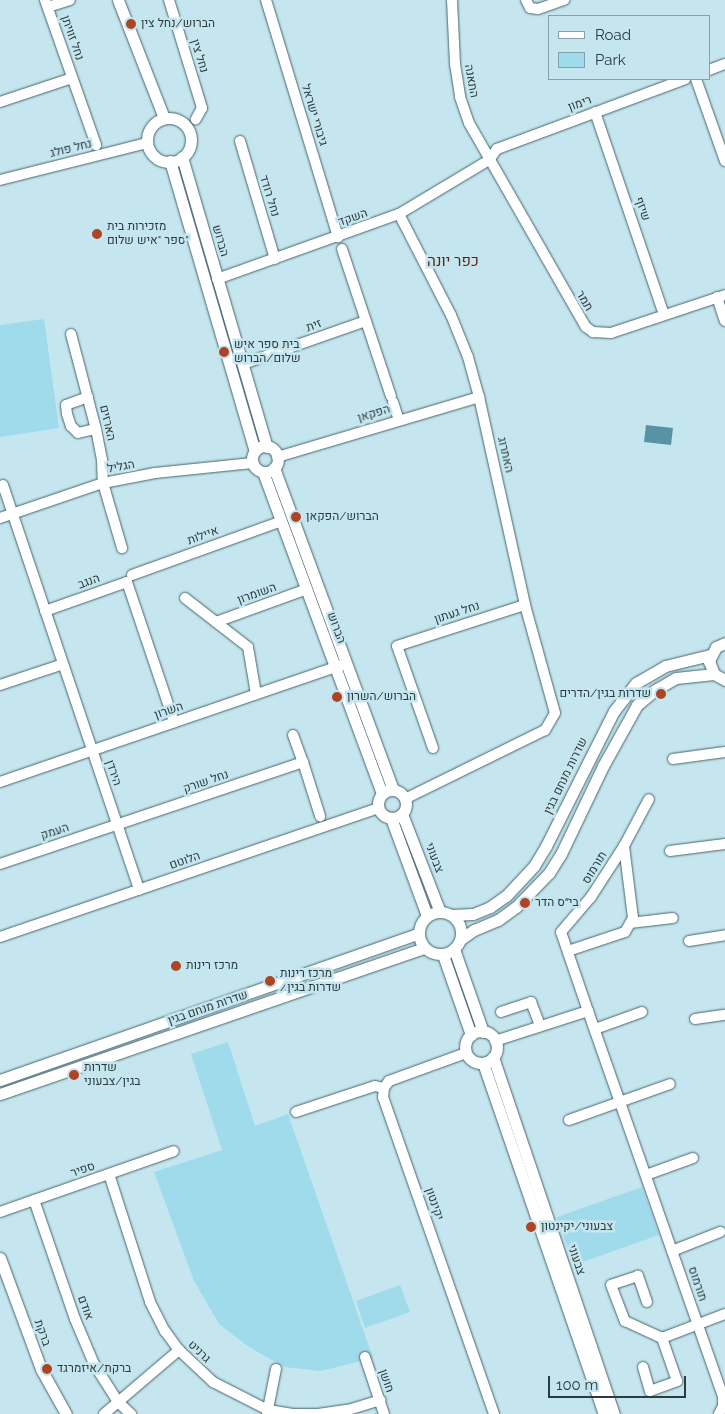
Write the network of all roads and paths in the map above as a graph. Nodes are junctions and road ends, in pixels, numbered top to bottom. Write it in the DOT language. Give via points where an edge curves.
graph roads {
  1 [pos="70,0"];
  2 [pos="118,0"];
  3 [pos="169,0"];
  4 [pos="266,0"];
  5 [pos="452,0"];
  6 [pos="526,0"];
  7 [pos="564,0"];
  8 [pos="46,3"];
  9 [pos="725,64"];
  10 [pos="710,70"];
  11 [pos="72,78"];
  12 [pos="682,80"];
  13 [pos="696,80"];
  14 [pos="0,102"];
  15 [pos="595,112"];
  16 [pos="164,118"];
  17 [pos="196,120"];
  18 [pos="240,141"];
  19 [pos="147,143"];
  20 [pos="96,145"];
  21 [pos="182,157"];
  22 [pos="489,160"];
  23 [pos="170,161"];
  24 [pos="725,161"];
  25 [pos="0,180"];
  26 [pos="399,214"];
  27 [pos="338,237"];
  28 [pos="342,249"];
  29 [pos="275,258"];
  30 [pos="217,279"];
  31 [pos="721,296"];
  32 [pos="664,315"];
  33 [pos="366,321"];
  34 [pos="725,321"];
  35 [pos="71,334"];
  36 [pos="243,364"];
  37 [pos="88,397"];
  38 [pos="479,397"];
  39 [pos="399,420"];
  40 [pos="96,429"];
  41 [pos="267,447"];
  42 [pos="255,451"];
  43 [pos="252,463"];
  44 [pos="271,466"];
  45 [pos="103,482"];
  46 [pos="3,485"];
  47 [pos="12,514"];
  48 [pos="0,518"];
  49 [pos="282,521"];
  50 [pos="122,548"];
  51 [pos="132,575"];
  52 [pos="307,589"];
  53 [pos="185,598"];
  54 [pos="525,605"];
  55 [pos="45,611"];
  56 [pos="216,622"];
  57 [pos="725,643"];
  58 [pos="710,655"];
  59 [pos="63,664"];
  60 [pos="341,665"];
  61 [pos="714,674"];
  62 [pos="725,680"];
  63 [pos="0,686"];
  64 [pos="256,694"];
  65 [pos="174,722"];
  66 [pos="293,735"];
  67 [pos="432,748"];
  68 [pos="92,750"];
  69 [pos="725,752"];
  70 [pos="673,759"];
  71 [pos="303,762"];
  72 [pos="0,782"];
  73 [pos="387,792"];
  74 [pos="405,799"];
  75 [pos="648,799"];
  76 [pos="378,808"];
  77 [pos="402,814"];
  78 [pos="320,816"];
  79 [pos="391,818"];
  80 [pos="118,825"];
  81 [pos="725,844"];
  82 [pos="624,846"];
  83 [pos="670,852"];
  84 [pos="0,864"];
  85 [pos="140,890"];
  86 [pos="440,912"];
  87 [pos="452,915"];
  88 [pos="427,916"];
  89 [pos="673,918"];
  90 [pos="630,924"];
  91 [pos="418,934"];
  92 [pos="725,936"];
  93 [pos="0,937"];
  94 [pos="689,941"];
  95 [pos="457,944"];
  96 [pos="424,948"];
  97 [pos="568,951"];
  98 [pos="443,955"];
  99 [pos="588,1011"];
  100 [pos="501,1012"];
  101 [pos="642,1012"];
  102 [pos="725,1015"];
  103 [pos="695,1019"];
  104 [pos="540,1026"];
  105 [pos="595,1029"];
  106 [pos="482,1032"];
  107 [pos="471,1035"];
  108 [pos="495,1041"];
  109 [pos="466,1053"];
  110 [pos="494,1057"];
  111 [pos="483,1063"];
  112 [pos="0,1080"];
  113 [pos="670,1084"];
  114 [pos="384,1088"];
  115 [pos="0,1094"];
  116 [pos="621,1102"];
  117 [pos="296,1112"];
  118 [pos="569,1120"];
  119 [pos="174,1151"];
  120 [pos="693,1158"];
  121 [pos="109,1174"];
  122 [pos="646,1175"];
  123 [pos="34,1200"];
  124 [pos="0,1212"];
  125 [pos="720,1232"];
  126 [pos="672,1251"];
  127 [pos="0,1258"];
  128 [pos="647,1302"];
  129 [pos="725,1314"];
  130 [pos="698,1324"];
  131 [pos="662,1338"];
  132 [pos="179,1350"];
  133 [pos="365,1357"];
  134 [pos="643,1367"];
  135 [pos="276,1369"];
  136 [pos="724,1396"];
  137 [pos="380,1400"];
  138 [pos="118,1402"];
  139 [pos="267,1412"];
  140 [pos="66,1414"];
  141 [pos="104,1414"];
  142 [pos="131,1414"];
  143 [pos="384,1414"];
  144 [pos="494,1414"];
  145 [pos="604,1414"];
  146 [pos="614,1414"];
  147 [pos="719,1414"];
  1 -- 8 [label="street, נחל זוויתן"];
  2 -- 16 [label="street"];
  3 -- 17 [label="street, נחל צין" via="202,108"];
  4 -- 27 [label="street, גיבורי ישראל"];
  5 -- 22 [label="street, התאנה" via="460,98"];
  6 -- 7 [label="street" via="530,8 538,9"];
  8 -- 11 [label="street, נחל זוויתן"];
  9 -- 10 [label="street"];
  11 -- 14 [label="street, נחל זוויתן"];
  11 -- 20 [label="street, נחל זוויתן"];
  12 -- 15 [label="street, רימון"];
  13 -- 24 [label="street"];
  15 -- 22 [label="street, רימון" via="497,149"];
  15 -- 32 [label="street, שיזף"];
  16 -- 19 [label="street" via="152,125"];
  16 -- 21 [label="street" via="178,120 188,130 190,144"];
  18 -- 29 [label="street, נחל רודד"];
  19 -- 23 [label="street" via="153,154"];
  19 -- 25 [label="street, נחל פולג"];
  21 -- 23 [label="street"];
  21 -- 30 [label="street, הברוש"];
  22 -- 26 [label="street, השקד"];
  22 -- 32 [label="street, תמר" via="586,327 593,332 610,333"];
  23 -- 42 [label="street, הברוש"];
  26 -- 27 [label="street, השקד"];
  26 -- 38 [label="street, האתרוג" via="451,315 468,357"];
  27 -- 29 [label="street, השקד"];
  28 -- 33 [label="street"];
  29 -- 30 [label="street, השקד"];
  30 -- 36 [label="street, הברוש"];
  31 -- 32 [label="street, תמר"];
  31 -- 34 [label="street"];
  33 -- 36 [label="street, זית"];
  33 -- 39 [label="street"];
  35 -- 37 [label="street, הארזים"];
  36 -- 41 [label="street, הברוש"];
  37 -- 40 [label="street, הארזים"];
  37 -- 40 [label="street" via="66,405 67,414 78,434"];
  38 -- 39 [label="street, הפקאן"];
  38 -- 54 [label="street, האתרוג"];
  39 -- 44 [label="street, הפקאן"];
  40 -- 45 [label="street, הארזים"];
  41 -- 42 [label="street"];
  41 -- 44 [label="street" via="273,450"];
  42 -- 43 [label="street"];
  43 -- 44 [label="street" via="256,469"];
  43 -- 45 [label="street, הגליל"];
  44 -- 49 [label="street, הברוש"];
  44 -- 60 [label="street, הברוש"];
  45 -- 47 [label="street, הגליל"];
  45 -- 50 [label="street, הארזים"];
  46 -- 47 [label="street"];
  47 -- 48 [label="street, הגליל"];
  47 -- 55 [label="street"];
  49 -- 51 [label="street, איילות"];
  49 -- 52 [label="street, הברוש"];
  52 -- 56 [label="street, השומרון"];
  52 -- 60 [label="street, הברוש"];
  53 -- 56 [label="street"];
  54 -- 67 [label="street, נחל געתון" via="397,646"];
  54 -- 74 [label="street, האתרוג" via="554,713 545,730"];
  55 -- 59 [label="street, הירדן"];
  55 -- 65 [label="street, הנגב" via="128,582"];
  56 -- 64 [label="street" via="248,647"];
  57 -- 58 [label="street"];
  58 -- 61 [label="street"];
  58 -- 87 [label="street, שדרות מנחם בגין" via="665,666 636,683 614,711 534,866 506,896 490,907 473,914"];
  59 -- 63 [label="street"];
  59 -- 68 [label="street, הירדן"];
  60 -- 64 [label="street, השרון"];
  60 -- 73 [label="street, הברוש"];
  61 -- 62 [label="street"];
  61 -- 95 [label="street" via="676,678 637,705 603,766 561,854 548,873 516,907 498,920 474,930"];
  64 -- 65 [label="street, השרון"];
  65 -- 68 [label="street, השרון"];
  66 -- 71 [label="street"];
  68 -- 72 [label="street, השרון"];
  68 -- 80 [label="street, הירדן"];
  69 -- 70 [label="street"];
  71 -- 78 [label="street"];
  71 -- 80 [label="street, נחל שורק"];
  73 -- 74 [label="street" via="401,793"];
  73 -- 76 [label="street" via="378,801"];
  74 -- 77 [label="street" via="406,810"];
  75 -- 82 [label="street, תורמוס"];
  76 -- 79 [label="street" via="382,815"];
  76 -- 85 [label="street, הלוטם"];
  77 -- 79 [label="street"];
  77 -- 86 [label="street, צבעוני"];
  79 -- 88 [label="street"];
  80 -- 84 [label="street, העמק"];
  80 -- 85 [label="street, הירדן"];
  81 -- 83 [label="street"];
  82 -- 90 [label="street, תורמוס"];
  82 -- 97 [label="street, תורמוס" via="591,897 561,932"];
  85 -- 93 [label="street, הלוטם"];
  86 -- 87 [label="street"];
  86 -- 88 [label="street"];
  87 -- 95 [label="street" via="460,926"];
  88 -- 91 [label="street"];
  89 -- 90 [label="street"];
  90 -- 97 [label="street" via="625,932"];
  91 -- 96 [label="street"];
  91 -- 112 [label="street, שדרות מנחם בגין"];
  92 -- 94 [label="street"];
  95 -- 98 [label="street"];
  95 -- 106 [label="street"];
  96 -- 98 [label="street"];
  96 -- 115 [label="street, שדרות מנחם בגין"];
  97 -- 99 [label="street, תורמוס"];
  98 -- 107 [label="street"];
  99 -- 104 [label="street"];
  99 -- 105 [label="street, תורמוס"];
  100 -- 104 [label="street" via="531,1002"];
  101 -- 105 [label="street"];
  102 -- 103 [label="street"];
  104 -- 108 [label="street"];
  105 -- 116 [label="street, תורמוס"];
  106 -- 107 [label="street"];
  106 -- 108 [label="street"];
  107 -- 109 [label="street" via="466,1043"];
  108 -- 110 [label="street"];
  109 -- 111 [label="street" via="473,1061"];
  109 -- 114 [label="street" via="389,1081"];
  110 -- 111 [label="street"];
  110 -- 146 [label="street, צבעוני"];
  111 -- 145 [label="street, צבעוני"];
  113 -- 116 [label="street"];
  114 -- 117 [label="street" via="375,1086"];
  114 -- 144 [label="street, יקינטון" via="383,1097"];
  116 -- 118 [label="street"];
  116 -- 122 [label="street, תורמוס"];
  119 -- 121 [label="street, ספיר"];
  120 -- 122 [label="street"];
  121 -- 123 [label="street, ספיר"];
  121 -- 132 [label="street, גרניט" via="150,1302"];
  122 -- 126 [label="street, תורמוס"];
  123 -- 124 [label="street, ספיר"];
  123 -- 138 [label="street, אודם" via="75,1319 94,1364"];
  125 -- 126 [label="street"];
  126 -- 130 [label="street, תורמוס"];
  127 -- 140 [label="street, ברקת" via="41,1369"];
  128 -- 131 [label="street" via="638,1276 611,1285 624,1321"];
  129 -- 130 [label="street"];
  130 -- 131 [label="street"];
  130 -- 136 [label="street, תורמוס"];
  131 -- 134 [label="street" via="677,1381 650,1391"];
  132 -- 138 [label="street"];
  132 -- 139 [label="street, גרניט" via="213,1382"];
  133 -- 137 [label="street, חושן"];
  135 -- 139 [label="street"];
  136 -- 147 [label="street, תורמוס"];
  137 -- 139 [label="street, גרניט" via="348,1410 318,1414"];
  137 -- 143 [label="street, חושן"];
  138 -- 141 [label="street"];
  138 -- 142 [label="street, אודם"];
}
